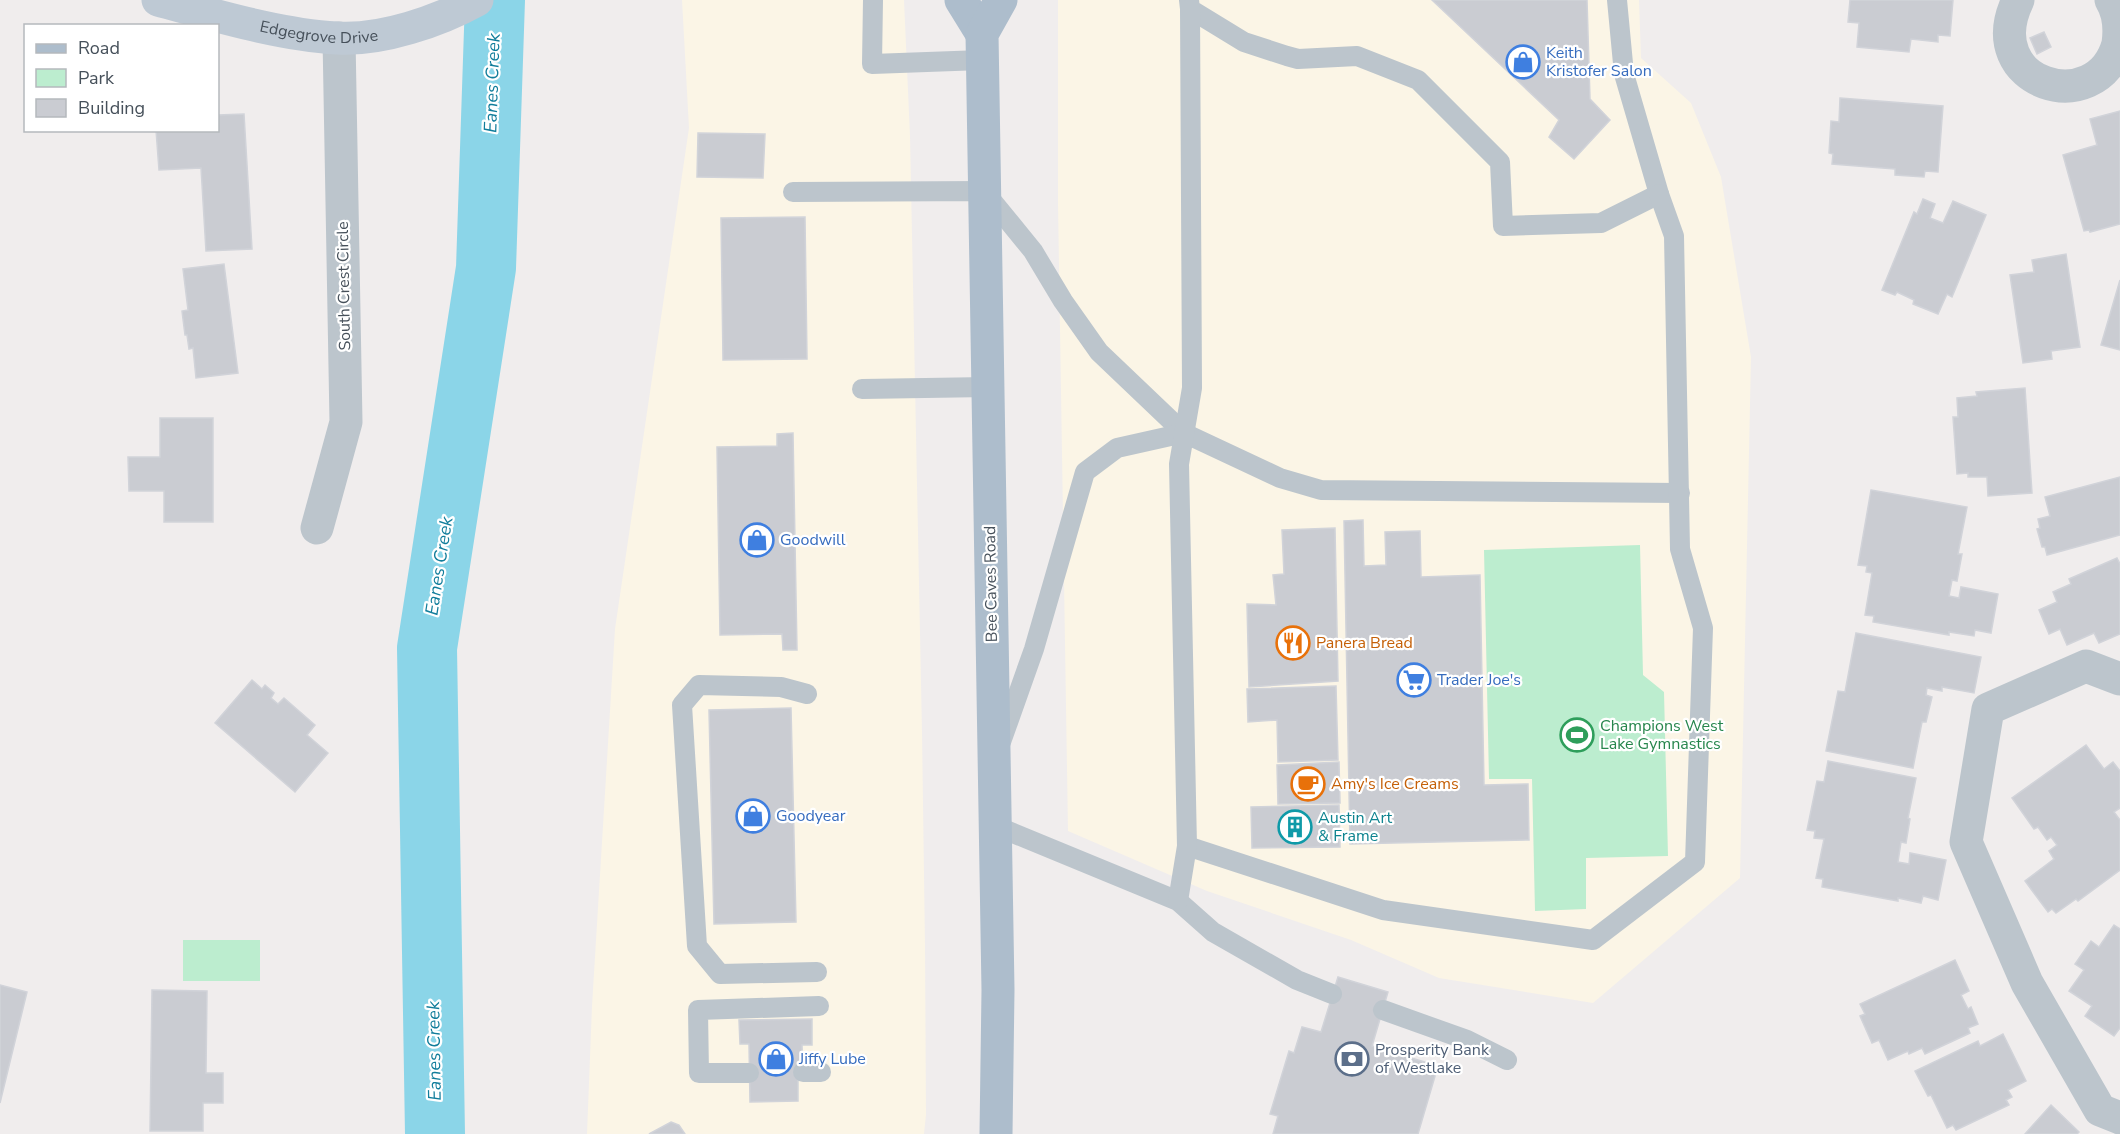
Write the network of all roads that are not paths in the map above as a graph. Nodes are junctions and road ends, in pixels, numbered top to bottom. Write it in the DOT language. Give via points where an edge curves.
graph roads {
  1 [pos="159,0"];
  2 [pos="477,0"];
  3 [pos="873,0"];
  4 [pos="961,0"];
  5 [pos="1001,0"];
  6 [pos="1617,0"];
  7 [pos="2018,0"];
  8 [pos="2113,0"];
  9 [pos="1190,4"];
  10 [pos="339,38"];
  11 [pos="982,47"];
  12 [pos="984,191"];
  13 [pos="793,192"];
  14 [pos="1659,194"];
  15 [pos="988,387"];
  16 [pos="862,389"];
  17 [pos="1184,433"];
  18 [pos="1680,493"];
  19 [pos="317,528"];
  20 [pos="2120,679"];
  21 [pos="807,694"];
  22 [pos="994,761"];
  23 [pos="996,826"];
  24 [pos="1187,846"];
  25 [pos="1178,901"];
  26 [pos="817,972"];
  27 [pos="1332,994"];
  28 [pos="819,1006"];
  29 [pos="1383,1010"];
  30 [pos="1507,1060"];
  31 [pos="749,1072"];
  32 [pos="2120,1118"];
  33 [pos="996,1134"];
  1 -- 10 [label="street, Edgegrove Drive" via="296,33"];
  2 -- 10 [label="street, Edgegrove Drive" via="427,23"];
  3 -- 11 [label="lane" via="872,64"];
  4 -- 11 [label="main road"];
  5 -- 11 [label="main road"];
  6 -- 14 [label="lane" via="1624,74"];
  7 -- 8 [label="street" via="2010,15 2008,34 2012,52 2022,68 2053,86 2090,81 2115,55 2120,37"];
  9 -- 14 [label="lane" via="1245,42 1298,59 1357,56 1418,80 1500,162 1503,226 1600,223"];
  9 -- 17 [label="lane" via="1192,388"];
  10 -- 19 [label="street, South Crest Circle" via="346,422"];
  11 -- 12 [label="main road, Bee Caves Road"];
  12 -- 13 [label="lane"];
  12 -- 15 [label="main road, Bee Caves Road"];
  12 -- 17 [label="lane" via="1033,251 1099,352"];
  14 -- 18 [label="lane" via="1674,236"];
  15 -- 16 [label="lane"];
  15 -- 22 [label="main road, Bee Caves Road"];
  17 -- 18 [label="lane" via="1280,478 1322,490"];
  17 -- 22 [label="lane" via="1117,448 1085,472 1034,649"];
  17 -- 24 [label="lane" via="1179,464"];
  18 -- 24 [label="lane" via="1680,549 1703,628 1695,862 1593,940 1383,910"];
  20 -- 32 [label="street" via="2086,666 1988,709 1966,842 2027,983 2100,1110"];
  21 -- 26 [label="lane" via="781,687 699,685 682,705 697,946 720,974"];
  22 -- 23 [label="main road, Bee Caves Road"];
  23 -- 25 [label="lane"];
  23 -- 33 [label="main road, Bee Caves Road"];
  24 -- 25 [label="lane"];
  25 -- 27 [label="lane" via="1213,932 1298,980"];
  28 -- 31 [label="lane" via="698,1010 699,1072"];
  29 -- 30 [label="lane" via="1467,1040"];
}
